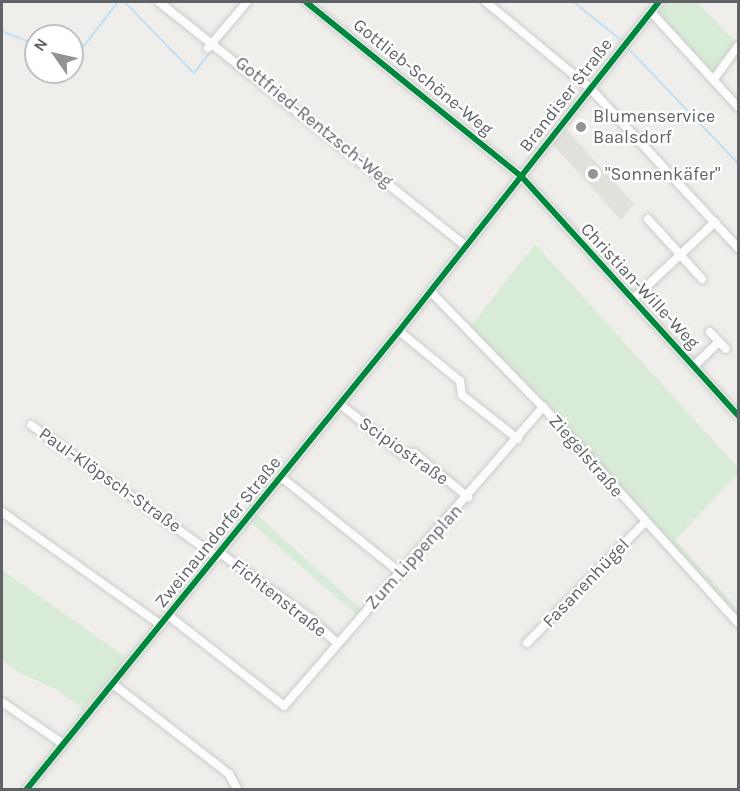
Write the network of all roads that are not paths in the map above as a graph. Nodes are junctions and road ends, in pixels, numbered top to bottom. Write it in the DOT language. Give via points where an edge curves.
graph roads {
  1 [pos="159,2"];
  2 [pos="248,2"];
  3 [pos="306,2"];
  4 [pos="486,2"];
  5 [pos="659,2"];
  6 [pos="651,12"];
  7 [pos="210,45"];
  8 [pos="738,46"];
  9 [pos="714,79"];
  10 [pos="591,88"];
  11 [pos="738,107"];
  12 [pos="521,176"];
  13 [pos="648,219"];
  14 [pos="715,222"];
  15 [pos="466,246"];
  16 [pos="738,248"];
  17 [pos="680,255"];
  18 [pos="702,279"];
  19 [pos="431,292"];
  20 [pos="632,300"];
  21 [pos="399,332"];
  22 [pos="710,332"];
  23 [pos="719,342"];
  24 [pos="726,349"];
  25 [pos="694,366"];
  26 [pos="340,404"];
  27 [pos="543,407"];
  28 [pos="738,415"];
  29 [pos="31,425"];
  30 [pos="518,439"];
  31 [pos="281,477"];
  32 [pos="468,497"];
  33 [pos="2,512"];
  34 [pos="645,522"];
  35 [pos="219,555"];
  36 [pos="401,573"];
  37 [pos="169,616"];
  38 [pos="738,623"];
  39 [pos="161,625"];
  40 [pos="527,643"];
  41 [pos="337,644"];
  42 [pos="113,684"];
  43 [pos="2,702"];
  44 [pos="63,744"];
  45 [pos="26,789"];
  46 [pos="238,789"];
  1 -- 7 [label="street, Gottfried-Rentzsch-Weg"];
  2 -- 7 [label="street"];
  3 -- 12 [label="street, Gottlieb-Schöne-Weg"];
  4 -- 10 [label="street"];
  5 -- 6 [label="street, Brandiser Straße"];
  6 -- 9 [label="street"];
  6 -- 10 [label="street, Brandiser Straße"];
  7 -- 15 [label="street, Gottfried-Rentzsch-Weg"];
  8 -- 9 [label="street"];
  9 -- 11 [label="street"];
  10 -- 12 [label="street, Brandiser Straße"];
  10 -- 14 [label="street"];
  12 -- 15 [label="street, Brandiser Straße"];
  12 -- 20 [label="street, Christian-Wille-Weg"];
  13 -- 17 [label="street"];
  14 -- 16 [label="street"];
  14 -- 17 [label="street"];
  15 -- 19 [label="street, Brandiser Straße"];
  17 -- 18 [label="street"];
  17 -- 20 [label="street"];
  19 -- 21 [label="street, Zweinaundorfer Straße"];
  19 -- 27 [label="street, Ziegelstraße"];
  20 -- 25 [label="street, Christian-Wille-Weg"];
  21 -- 26 [label="street, Zweinaundorfer Straße"];
  21 -- 30 [label="street" via="460,381 462,394"];
  22 -- 23 [label="street, Christian-Wille-Weg"];
  23 -- 24 [label="street, Christian-Wille-Weg"];
  23 -- 25 [label="street, Christian-Wille-Weg"];
  25 -- 28 [label="street, Christian-Wille-Weg"];
  26 -- 31 [label="street, Zweinaundorfer Straße"];
  26 -- 32 [label="street, Scipiostraße" via="402,454 414,453"];
  27 -- 30 [label="street, Zum Lippenplan"];
  27 -- 34 [label="street, Ziegelstraße"];
  29 -- 35 [label="street, Paul-Klöpsch-Straße"];
  30 -- 32 [label="street, Zum Lippenplan"];
  31 -- 35 [label="street, Zweinaundorfer Straße"];
  31 -- 36 [label="street"];
  32 -- 36 [label="street, Zum Lippenplan"];
  33 -- 39 [label="street"];
  34 -- 38 [label="street, Ziegelstraße"];
  34 -- 40 [label="street, Fasanenhügel"];
  35 -- 37 [label="street, Zweinaundorfer Straße"];
  35 -- 41 [label="street, Fichtenstraße" via="310,618"];
  36 -- 41 [label="street, Zum Lippenplan"];
  37 -- 39 [label="street, Zweinaundorfer Straße"];
  37 -- 41 [label="street, Zum Lippenplan" via="284,706"];
  39 -- 42 [label="street, Zweinaundorfer Straße"];
  42 -- 44 [label="street, Zweinaundorfer Straße"];
  42 -- 46 [label="street" via="229,774"];
  43 -- 44 [label="street"];
  44 -- 45 [label="street, Zweinaundorfer Straße"];
}
